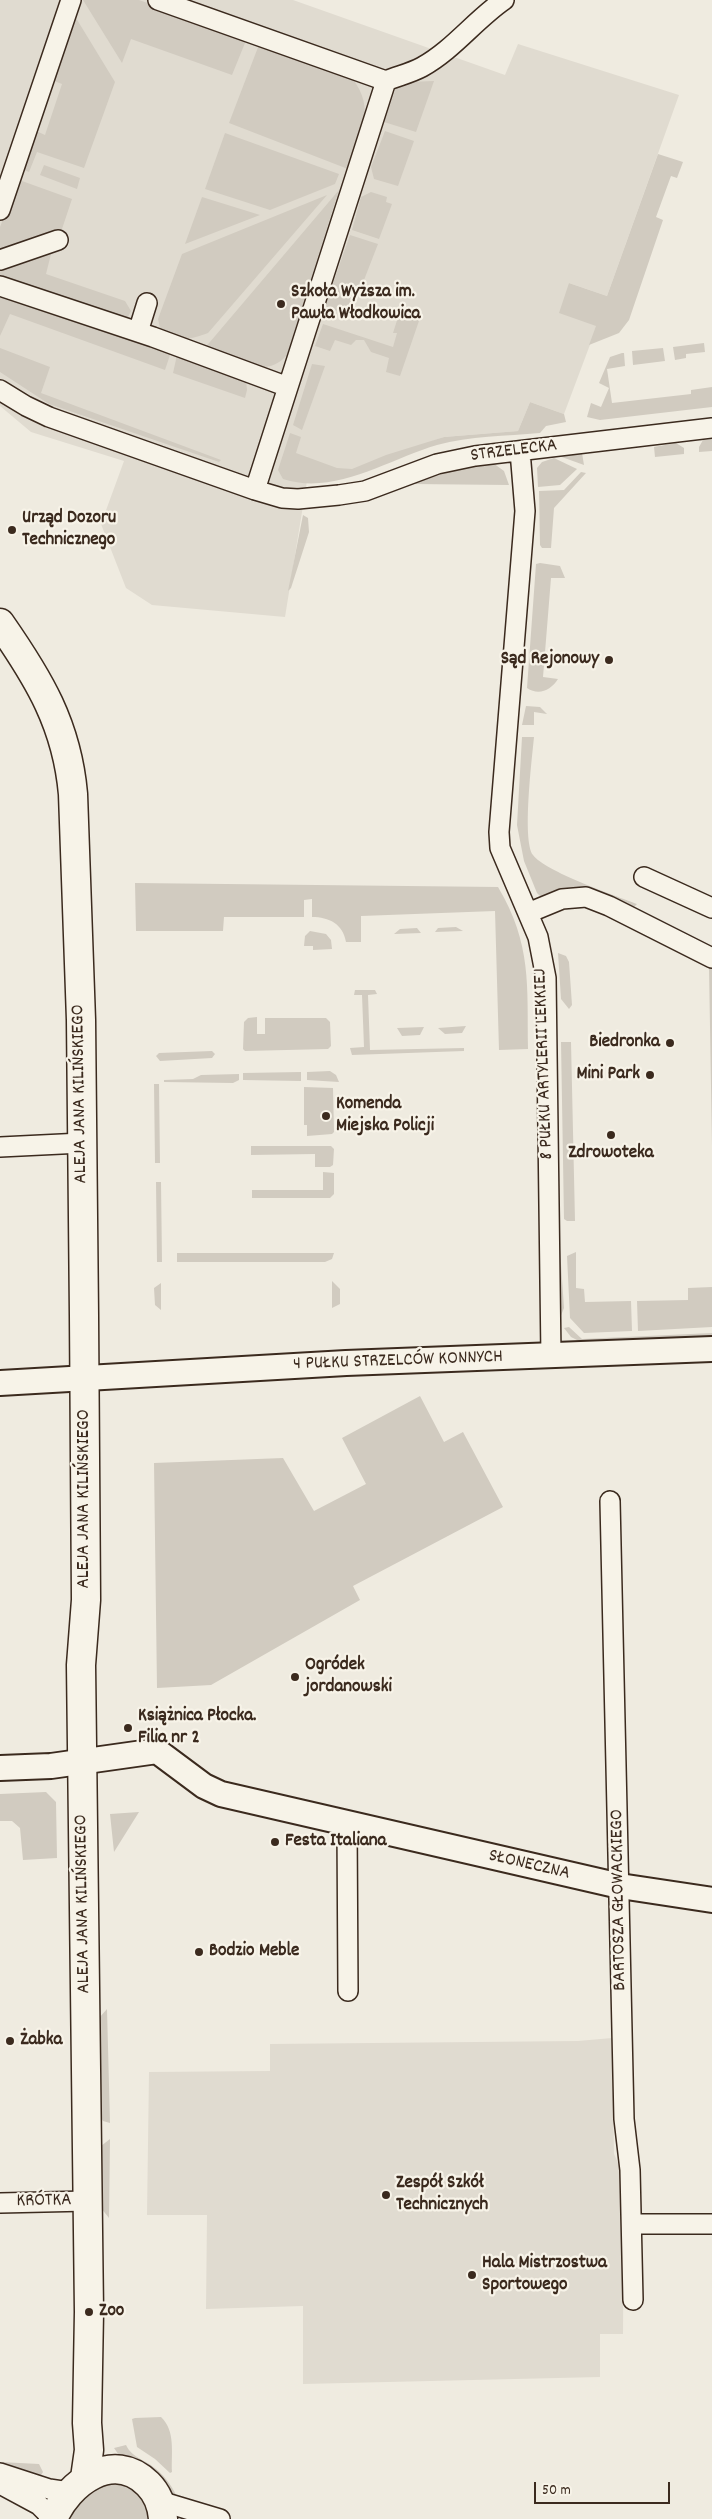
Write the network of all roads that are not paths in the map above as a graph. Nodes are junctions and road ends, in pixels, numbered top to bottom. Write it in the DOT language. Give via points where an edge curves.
graph roads {
  1 [pos="72,0"];
  2 [pos="158,0"];
  3 [pos="504,0"];
  4 [pos="386,81"];
  5 [pos="0,210"];
  6 [pos="58,240"];
  7 [pos="0,260"];
  8 [pos="0,286"];
  9 [pos="147,303"];
  10 [pos="138,332"];
  11 [pos="288,386"];
  12 [pos="0,390"];
  13 [pos="712,428"];
  14 [pos="520,451"];
  15 [pos="254,490"];
  16 [pos="0,623"];
  17 [pos="644,877"];
  18 [pos="712,908"];
  19 [pos="528,913"];
  20 [pos="712,958"];
  21 [pos="82,1143"];
  22 [pos="0,1147"];
  23 [pos="712,1349"];
  24 [pos="551,1356"];
  25 [pos="84,1379"];
  26 [pos="0,1383"];
  27 [pos="610,1501"];
  28 [pos="82,1762"];
  29 [pos="0,1768"];
  30 [pos="347,1824"];
  31 [pos="620,1886"];
  32 [pos="712,1900"];
  33 [pos="348,1991"];
  34 [pos="88,2201"];
  35 [pos="0,2203"];
  36 [pos="632,2224"];
  37 [pos="712,2224"];
  38 [pos="633,2300"];
  39 [pos="89,2392"];
  40 [pos="120,2469"];
  41 [pos="0,2473"];
  42 [pos="0,2484"];
  43 [pos="77,2485"];
  44 [pos="161,2510"];
  45 [pos="53,2519"];
  46 [pos="220,2519"];
  1 -- 5 [label="street"];
  2 -- 4 [label="street"];
  3 -- 4 [label="street" via="423,66"];
  4 -- 11 [label="street"];
  6 -- 7 [label="street"];
  8 -- 10 [label="street"];
  9 -- 10 [label="street"];
  10 -- 11 [label="street"];
  11 -- 15 [label="street"];
  12 -- 15 [label="street, STRZELECKA" via="41,414"];
  13 -- 14 [label="street, STRZELECKA"];
  14 -- 15 [label="street, STRZELECKA" via="437,464 365,491 282,498"];
  14 -- 19 [label="street, 8 PUŁKU ARTYLERII LEKKIEJ" via="525,511 499,832 500,848"];
  16 -- 21 [label="main road, ALEJA JANA KILIŃSKIEGO" via="49,701 71,775 81,1020"];
  17 -- 18 [label="street"];
  19 -- 20 [label="street" via="562,899 586,897"];
  19 -- 24 [label="street, 8 PUŁKU ARTYLERII LEKKIEJ" via="538,937 546,978"];
  21 -- 22 [label="street"];
  21 -- 25 [label="main road, ALEJA JANA KILIŃSKIEGO"];
  23 -- 24 [label="street, 4 PUŁKU STRZELCÓW KONNYCH"];
  24 -- 25 [label="street, 4 PUŁKU STRZELCÓW KONNYCH" via="346,1363"];
  25 -- 26 [label="street, 4 PUŁKU STRZELCÓW KONNYCH"];
  25 -- 28 [label="main road, ALEJA JANA KILIŃSKIEGO" via="86,1572"];
  27 -- 31 [label="street, BARTOSZA GŁOWACKIEGO"];
  28 -- 29 [label="street"];
  28 -- 30 [label="street, SŁONECZNA" via="157,1751 204,1786 221,1794"];
  28 -- 34 [label="main road, ALEJA JANA KILIŃSKIEGO"];
  30 -- 31 [label="street, SŁONECZNA"];
  30 -- 33 [label="street"];
  31 -- 32 [label="street, SŁONECZNA"];
  31 -- 36 [label="street, BARTOSZA GŁOWACKIEGO" via="624,2119"];
  34 -- 35 [label="street, KRÓTKA"];
  34 -- 39 [label="main road, ALEJA JANA KILIŃSKIEGO"];
  36 -- 37 [label="street"];
  36 -- 38 [label="street, BARTOSZA GŁOWACKIEGO"];
  39 -- 40 [label="main road, ALEJA JANA KILIŃSKIEGO" via="105,2446"];
  39 -- 43 [label="main road, ALEJA JANA KILIŃSKIEGO" via="89,2450"];
  40 -- 43 [label="main road" via="101,2471"];
  40 -- 44 [label="main road" via="134,2473 144,2481"];
  41 -- 43 [label="street" via="49,2489"];
  42 -- 45 [label="street" via="39,2505"];
  43 -- 45 [label="main road"];
  44 -- 46 [label="street"];
}
